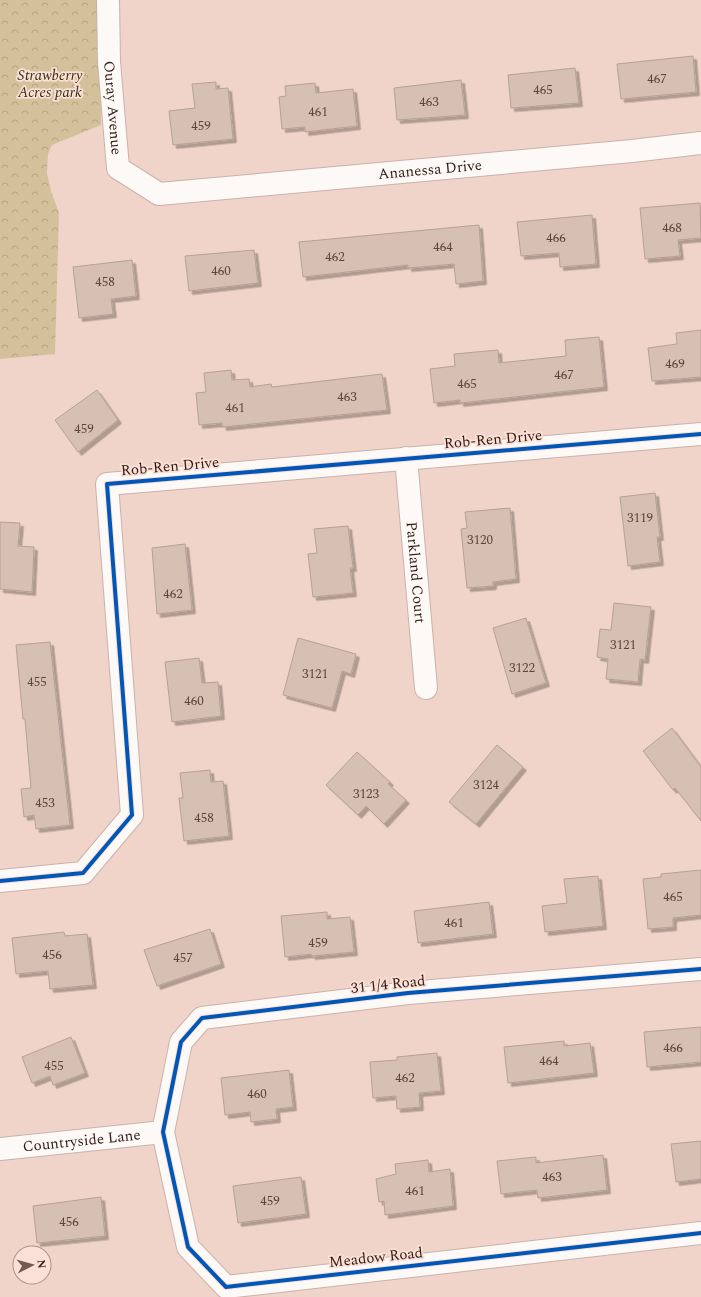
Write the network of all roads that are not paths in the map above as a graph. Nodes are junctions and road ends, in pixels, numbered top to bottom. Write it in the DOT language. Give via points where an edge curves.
graph roads {
  1 [pos="108,0"];
  2 [pos="701,143"];
  3 [pos="159,194"];
  4 [pos="701,434"];
  5 [pos="406,458"];
  6 [pos="426,688"];
  7 [pos="0,881"];
  8 [pos="701,970"];
  9 [pos="163,1132"];
  10 [pos="0,1149"];
  11 [pos="701,1233"];
  1 -- 3 [label="street, Ouray Avenue" via="109,62 118,168"];
  2 -- 3 [label="street, Ananessa Drive"];
  4 -- 5 [label="street, Rob-Ren Drive"];
  5 -- 6 [label="street, Parkland Court"];
  5 -- 7 [label="street, Rob-Ren Drive" via="107,484 132,815 83,873"];
  8 -- 9 [label="street, 31 1/4 Road" via="408,993 202,1018 181,1042"];
  9 -- 10 [label="street, Countryside Lane"];
  9 -- 11 [label="street, Meadow Road" via="188,1247 226,1287"];
}
